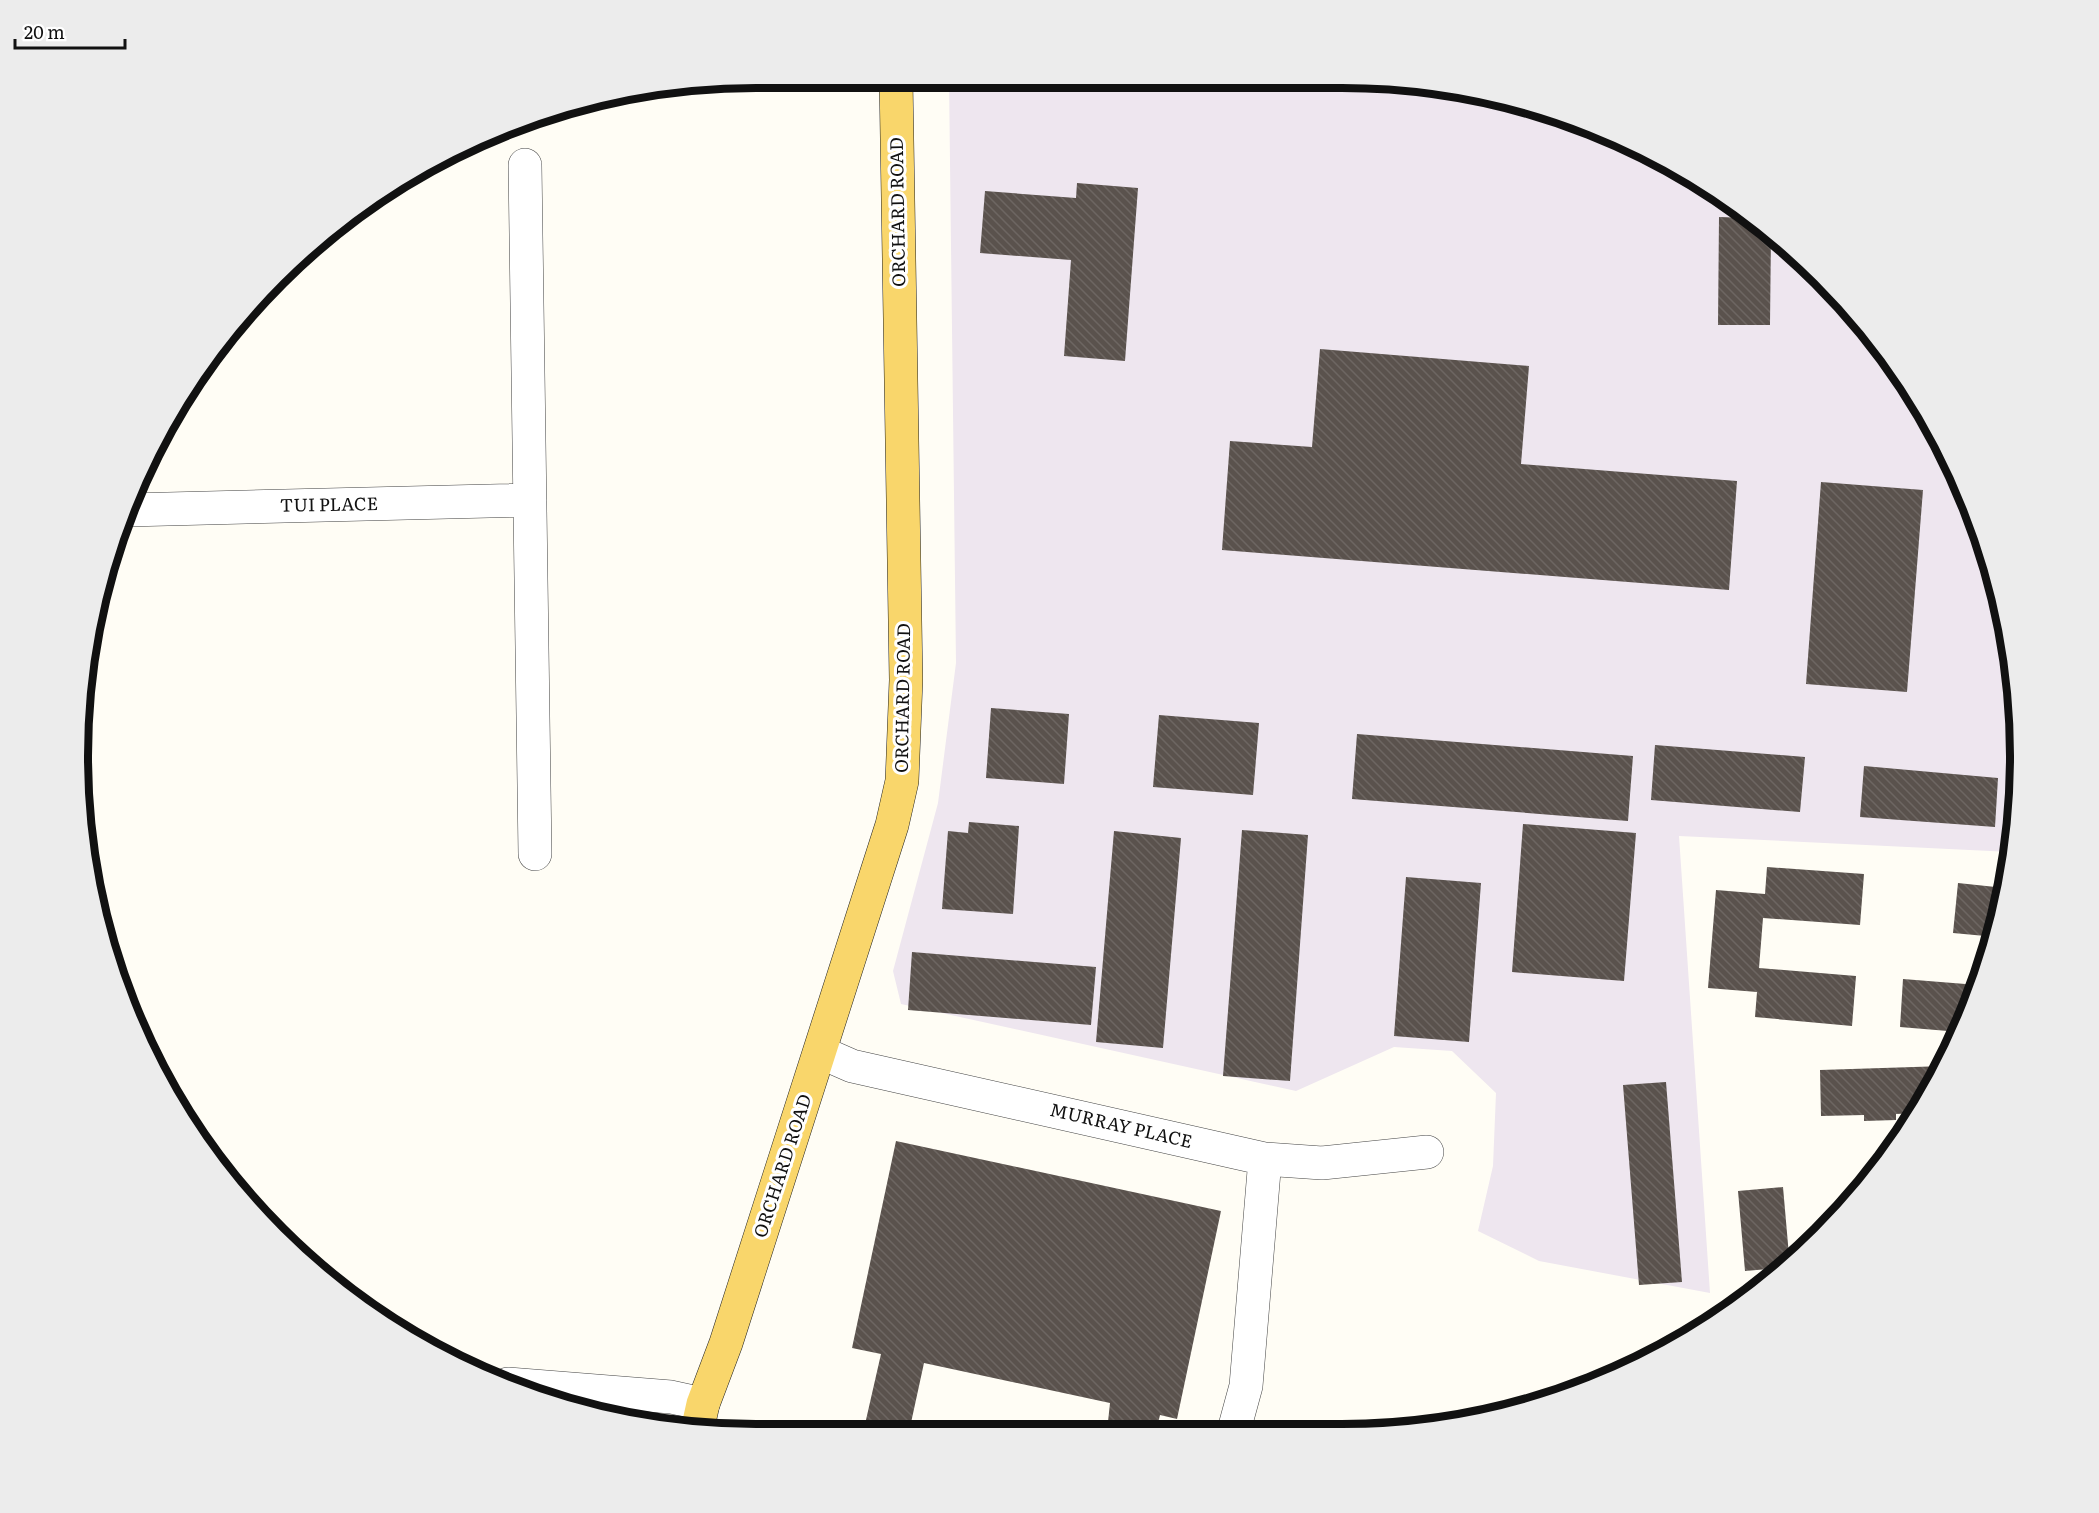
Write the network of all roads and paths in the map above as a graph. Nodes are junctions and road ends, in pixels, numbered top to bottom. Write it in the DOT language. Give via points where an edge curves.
graph roads {
  1 [pos="896,89"];
  2 [pos="525,165"];
  3 [pos="530,500"];
  4 [pos="136,510"];
  5 [pos="535,854"];
  6 [pos="820,1052"];
  7 [pos="1427,1152"];
  8 [pos="1265,1158"];
  9 [pos="534,1386"];
  10 [pos="700,1418"];
  11 [pos="1236,1424"];
  1 -- 6 [label="main road, ORCHARD ROAD" via="906,680 903,770 891,825"];
  2 -- 3 [label="street"];
  3 -- 4 [label="street, TUI PLACE"];
  3 -- 5 [label="street"];
  6 -- 8 [label="street, MURRAY PLACE" via="852,1066"];
  6 -- 10 [label="main road, ORCHARD ROAD"];
  7 -- 8 [label="street, MURRAY PLACE" via="1322,1163"];
  8 -- 11 [label="street" via="1246,1386"];
  9 -- 10 [label="street" via="671,1397"];
}
